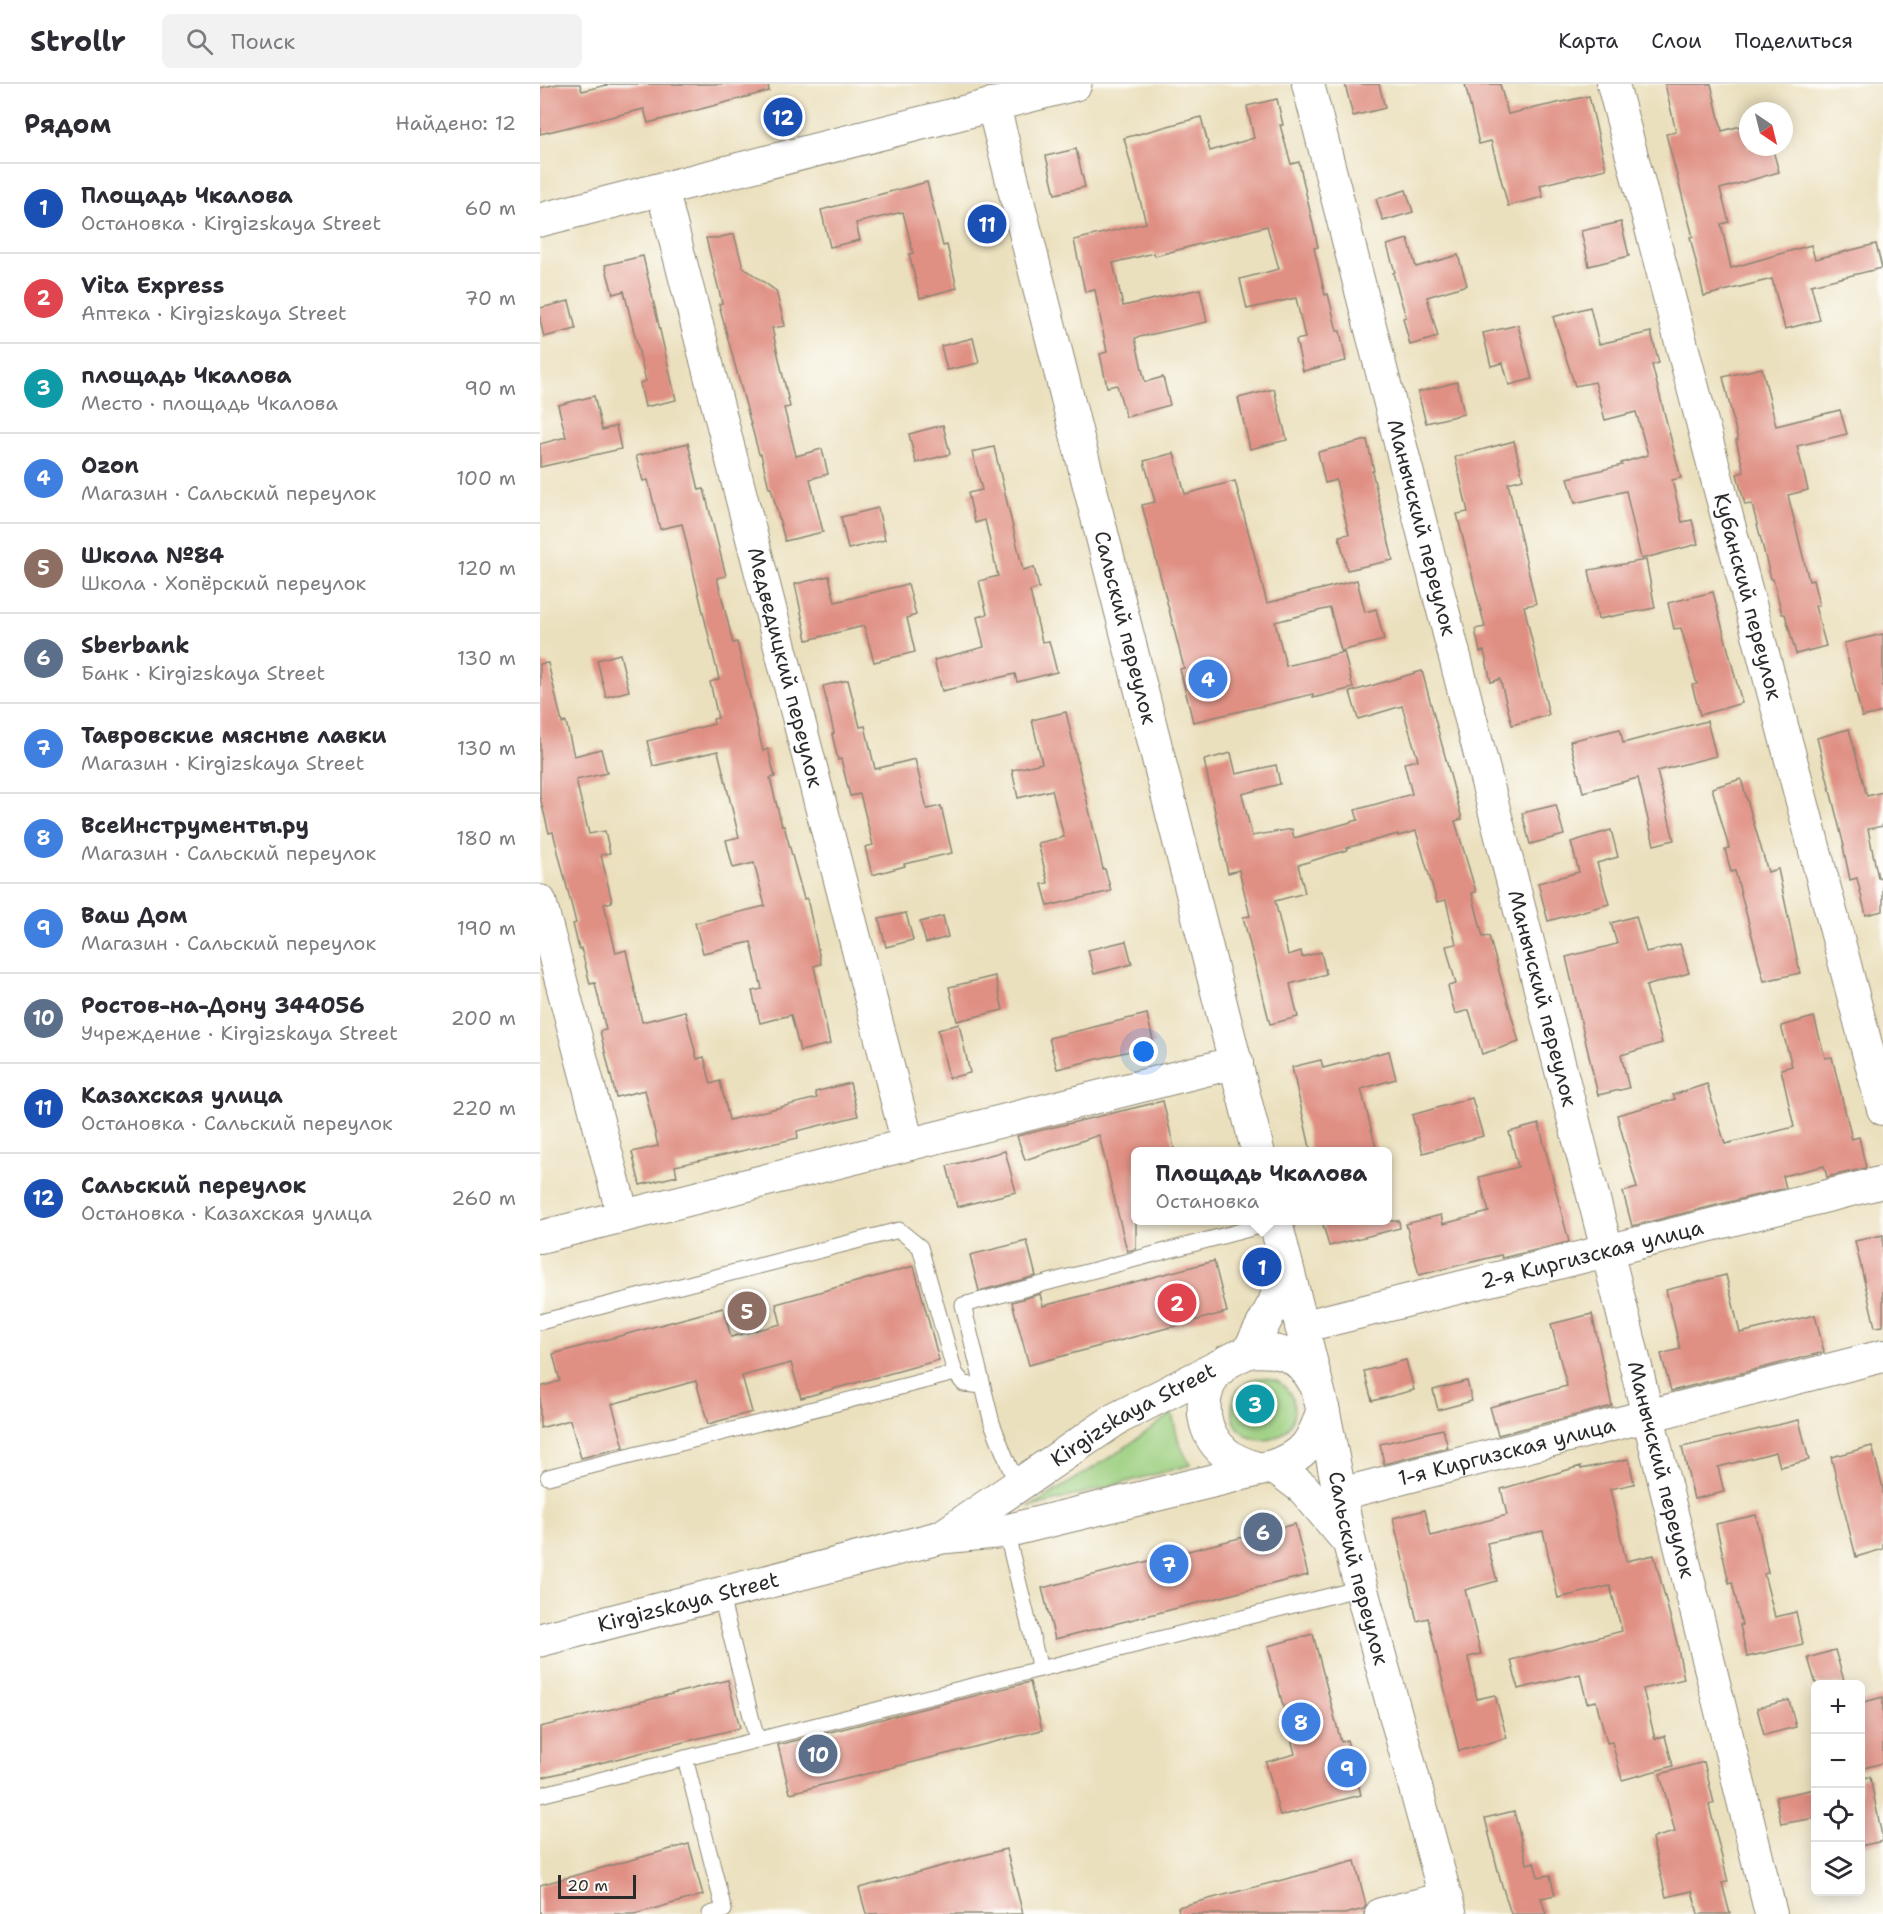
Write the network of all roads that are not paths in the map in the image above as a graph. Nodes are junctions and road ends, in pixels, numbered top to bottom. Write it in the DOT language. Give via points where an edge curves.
graph roads {
  1 [pos="1075,84"];
  2 [pos="1308,84"];
  3 [pos="1613,84"];
  4 [pos="993,104"];
  5 [pos="662,189"];
  6 [pos="540,220"];
  7 [pos="540,901"];
  8 [pos="1237,1062"];
  9 [pos="1883,1109"];
  10 [pos="908,1144"];
  11 [pos="1257,1147"];
  12 [pos="1883,1182"];
  13 [pos="623,1216"];
  14 [pos="1260,1225"];
  15 [pos="1276,1225"];
  16 [pos="540,1237"];
  17 [pos="1607,1250"];
  18 [pos="1286,1264"];
  19 [pos="540,1322"];
  20 [pos="1301,1327"];
  21 [pos="1239,1355"];
  22 [pos="1883,1356"];
  23 [pos="955,1373"];
  24 [pos="983,1386"];
  25 [pos="1321,1399"];
  26 [pos="1647,1416"];
  27 [pos="1266,1467"];
  28 [pos="548,1477"];
  29 [pos="1017,1486"];
  30 [pos="1340,1494"];
  31 [pos="1006,1531"];
  32 [pos="942,1536"];
  33 [pos="1350,1545"];
  34 [pos="1361,1588"];
  35 [pos="720,1593"];
  36 [pos="540,1640"];
  37 [pos="1040,1669"];
  38 [pos="757,1740"];
  39 [pos="685,1758"];
  40 [pos="540,1795"];
  41 [pos="1448,1906"];
  42 [pos="710,1914"];
  43 [pos="1382,1914"];
  44 [pos="1771,1914"];
  1 -- 4 [label="main road"];
  2 -- 17 [label="street, Манычский переулок"];
  3 -- 9 [label="street, Кубанский переулок"];
  4 -- 5 [label="main road"];
  4 -- 8 [label="main road, Сальский переулок"];
  5 -- 6 [label="main road"];
  5 -- 10 [label="street, Медведицкий переулок"];
  7 -- 13 [label="street"];
  8 -- 10 [label="street"];
  8 -- 11 [label="main road, Сальский переулок"];
  10 -- 13 [label="street"];
  12 -- 17 [label="street, 2-я Киргизская улица"];
  13 -- 16 [label="street"];
  14 -- 24 [label="lane" via="963,1305"];
  15 -- 18 [label="main road, Сальский переулок"];
  17 -- 20 [label="street, 2-я Киргизская улица"];
  17 -- 26 [label="street, Манычский переулок"];
  18 -- 20 [label="main road, Сальский переулок"];
  18 -- 21 [label="main road" via="1275,1302"];
  19 -- 23 [label="lane" via="899,1230 920,1247"];
  20 -- 25 [label="main road, Сальский переулок"];
  21 -- 25 [label="main road" via="1271,1350 1290,1356 1308,1370"];
  21 -- 27 [label="main road" via="1212,1377 1203,1412 1213,1440 1225,1454 1239,1462"];
  21 -- 29 [label="main road, Kirgizskaya Street" via="1116,1419"];
  22 -- 26 [label="street, 1-я Киргизская улица"];
  23 -- 24 [label="lane" via="964,1384"];
  23 -- 28 [label="lane"];
  24 -- 29 [label="lane" via="992,1423"];
  25 -- 27 [label="main road" via="1315,1435 1309,1445 1288,1462"];
  25 -- 30 [label="main road, Сальский переулок"];
  26 -- 30 [label="street, 1-я Киргизская улица"];
  26 -- 44 [label="street, Манычский переулок"];
  27 -- 31 [label="main road, Kirgizskaya Street"];
  27 -- 33 [label="main road" via="1303,1488"];
  29 -- 32 [label="main road, Kirgizskaya Street"];
  30 -- 33 [label="main road, Сальский переулок"];
  31 -- 32 [label="main road, Kirgizskaya Street"];
  31 -- 37 [label="lane"];
  32 -- 35 [label="main road, Kirgizskaya Street"];
  33 -- 34 [label="main road, Сальский переулок"];
  34 -- 37 [label="lane"];
  34 -- 41 [label="main road, Сальский переулок"];
  35 -- 36 [label="main road, Kirgizskaya Street"];
  35 -- 38 [label="lane"];
  37 -- 38 [label="lane"];
  38 -- 39 [label="lane"];
  39 -- 40 [label="lane"];
  39 -- 42 [label="lane" via="724,1910"];
  41 -- 43 [label="street"];
}
